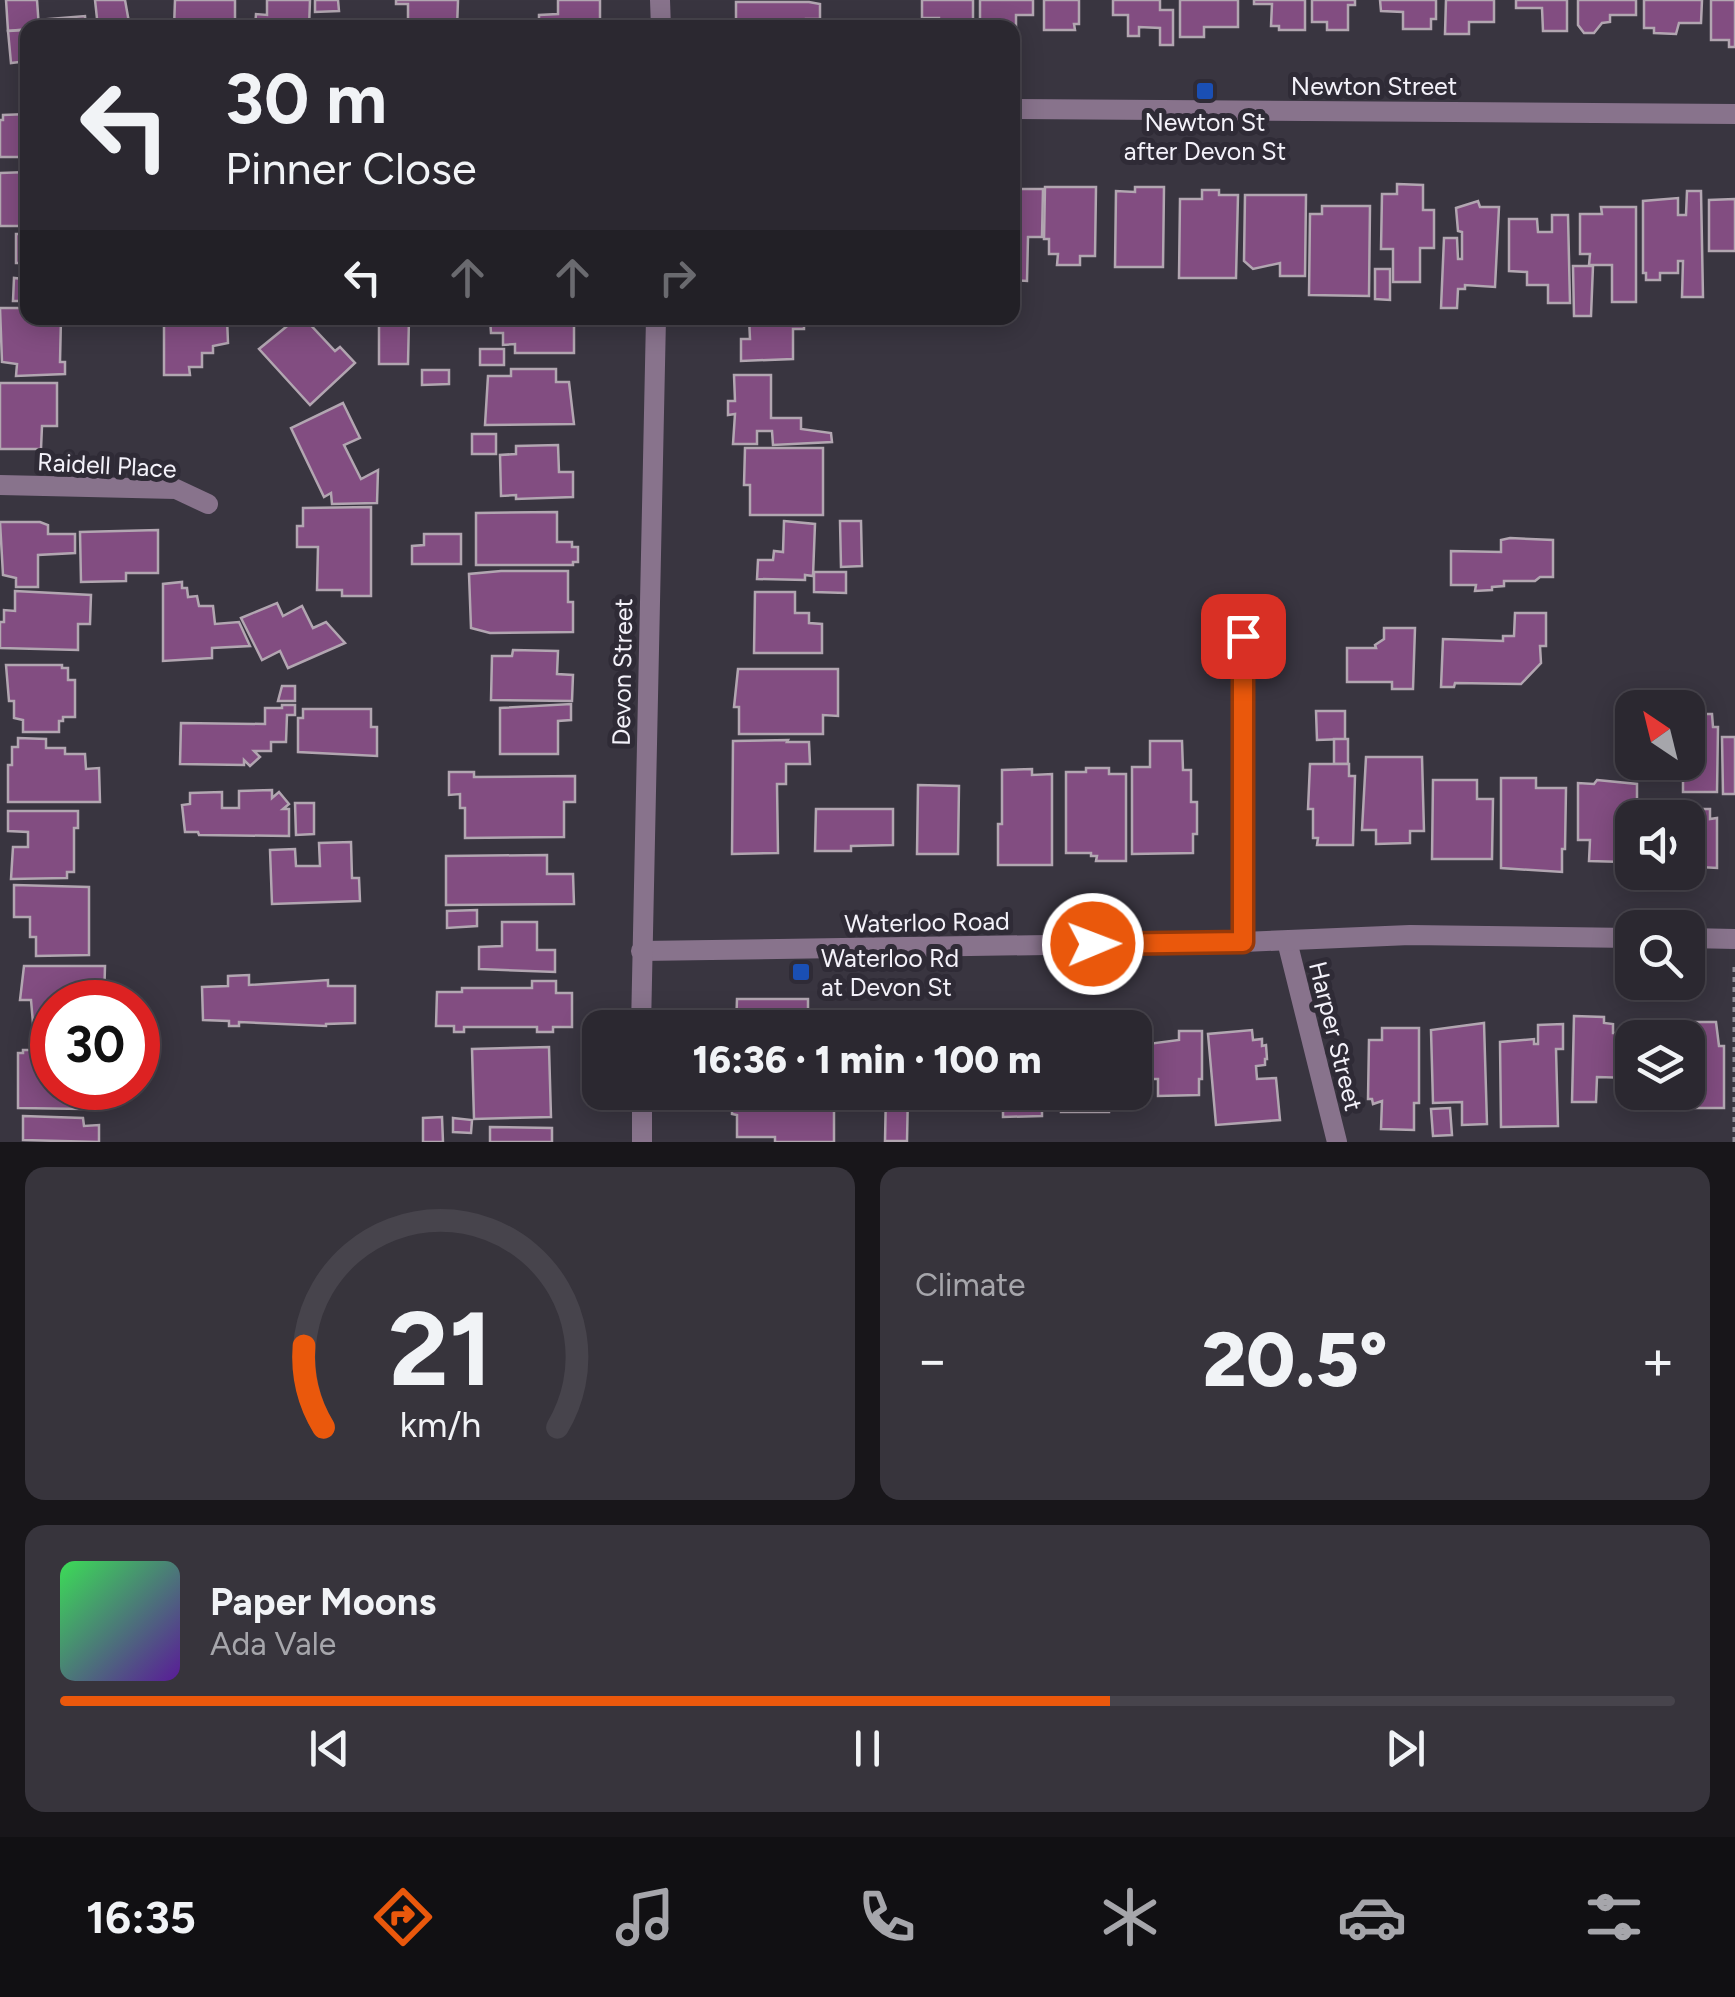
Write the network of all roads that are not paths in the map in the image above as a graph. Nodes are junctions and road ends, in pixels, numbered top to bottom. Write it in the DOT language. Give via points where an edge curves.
graph roads {
  1 [pos="1020,109"];
  2 [pos="1735,114"];
  3 [pos="656,325"];
  4 [pos="0,485"];
  5 [pos="208,504"];
  6 [pos="1243,636"];
  7 [pos="1615,938"];
  8 [pos="1705,938"];
  9 [pos="1735,939"];
  10 [pos="1287,941"];
  11 [pos="1243,942"];
  12 [pos="641,951"];
  13 [pos="642,1010"];
  14 [pos="642,1110"];
  15 [pos="642,1142"];
  16 [pos="1336,1142"];
  1 -- 2 [label="street, Newton Street"];
  3 -- 12 [label="street, Devon Street"];
  4 -- 5 [label="street, Raidell Place" via="176,489"];
  6 -- 11 [label="street"];
  7 -- 10 [label="street, Waterloo Road"];
  8 -- 9 [label="street"];
  10 -- 11 [label="street, Waterloo Road"];
  10 -- 16 [label="street, Harper Street"];
  11 -- 12 [label="street, Waterloo Road"];
  12 -- 13 [label="street, Devon Street"];
  14 -- 15 [label="street"];
}
